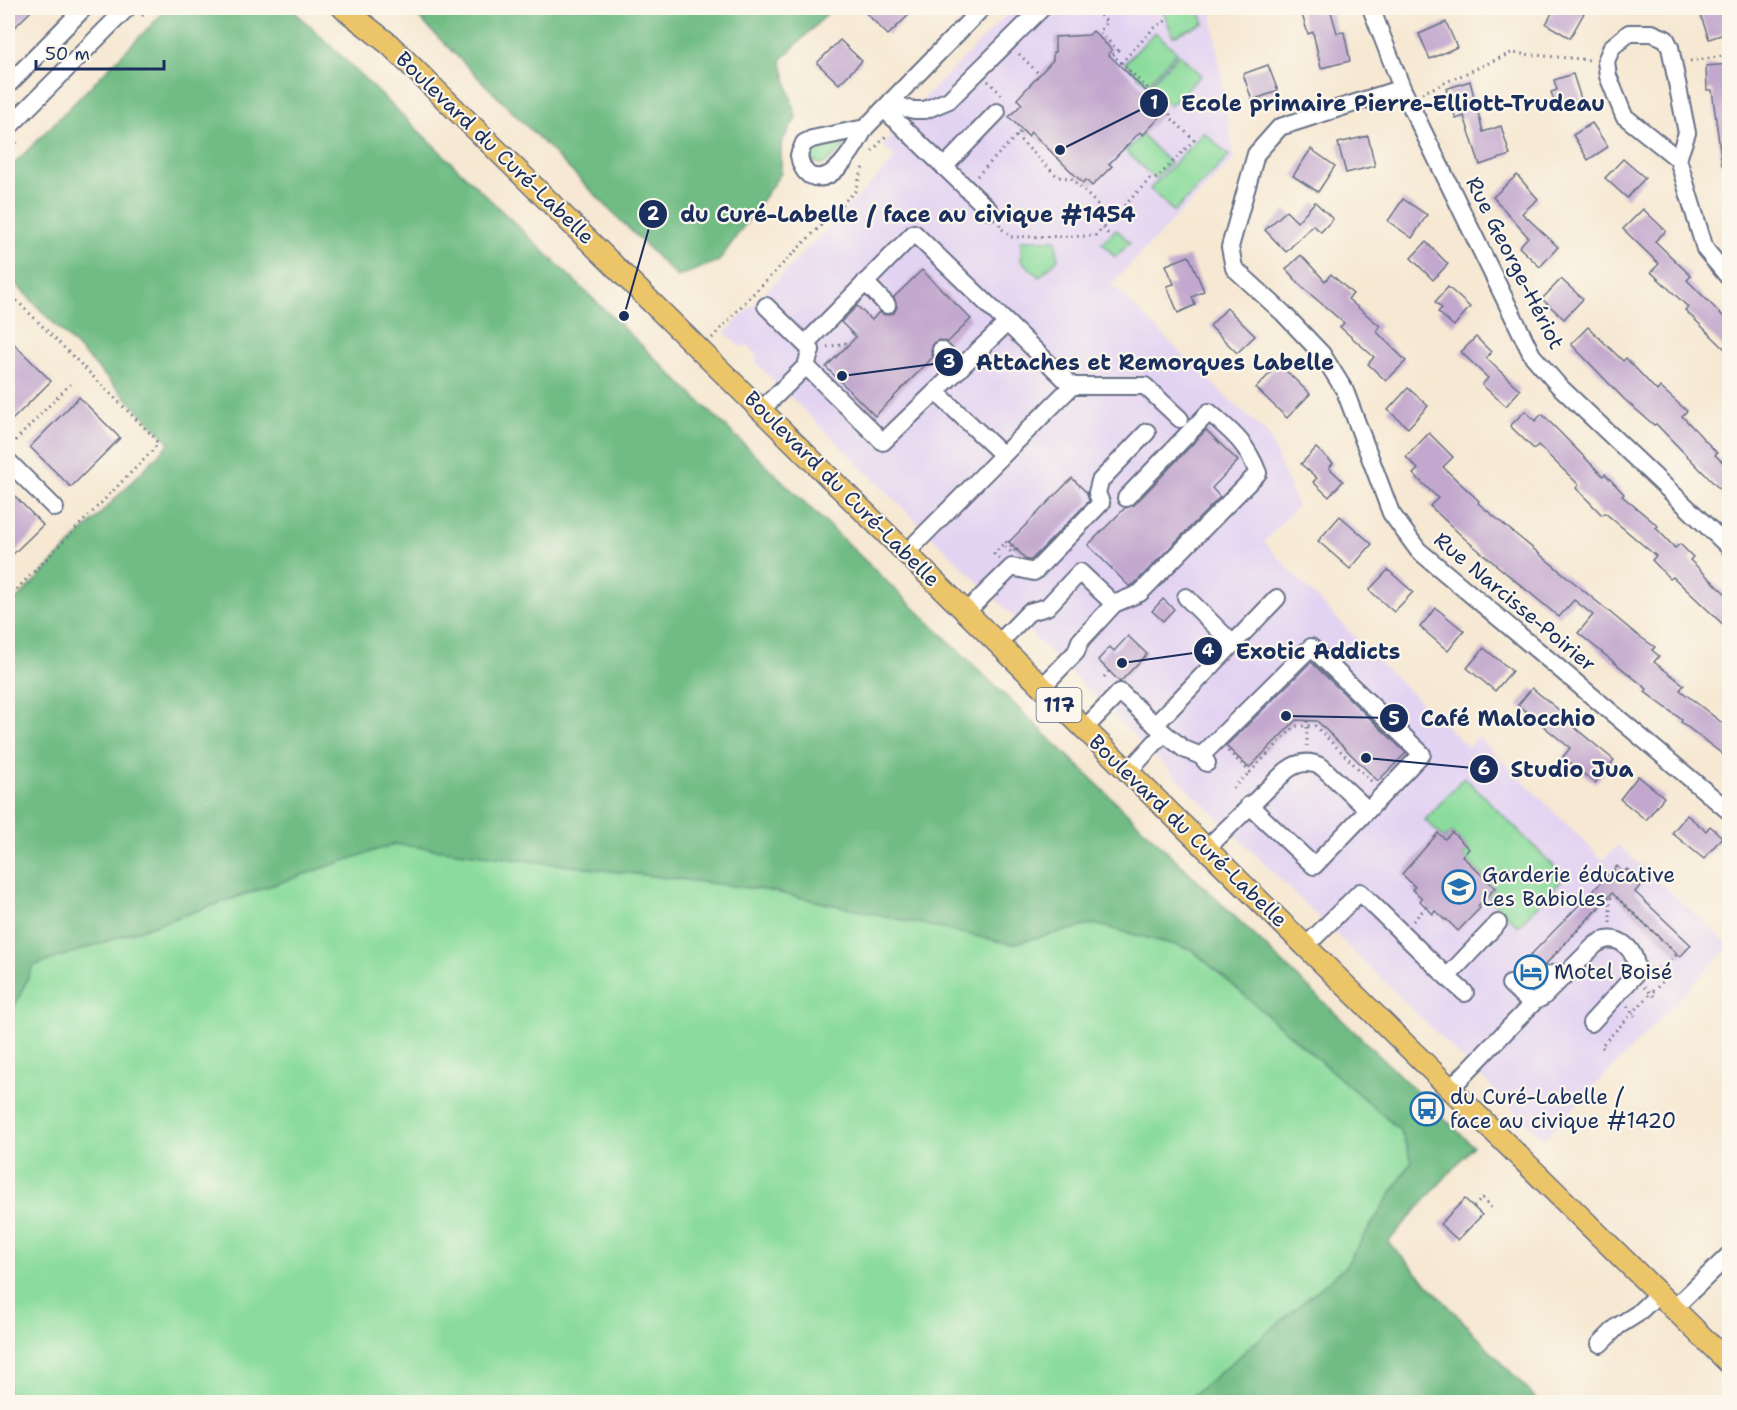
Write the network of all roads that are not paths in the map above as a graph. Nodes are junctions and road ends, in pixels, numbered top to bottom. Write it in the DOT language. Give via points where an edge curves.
graph roads {
  1 [pos="84,8"];
  2 [pos="343,8"];
  3 [pos="360,8"];
  4 [pos="982,8"];
  5 [pos="1042,8"];
  6 [pos="1371,8"];
  7 [pos="121,9"];
  8 [pos="390,44"];
  9 [pos="8,85"];
  10 [pos="1402,88"];
  11 [pos="888,104"];
  12 [pos="997,112"];
  13 [pos="8,128"];
  14 [pos="865,128"];
  15 [pos="1678,159"];
  16 [pos="944,167"];
  17 [pos="994,215"];
  18 [pos="1730,279"];
  19 [pos="865,282"];
  20 [pos="887,305"];
  21 [pos="766,306"];
  22 [pos="1006,323"];
  23 [pos="804,344"];
  24 [pos="941,350"];
  25 [pos="806,366"];
  26 [pos="960,369"];
  27 [pos="1072,386"];
  28 [pos="936,392"];
  29 [pos="761,410"];
  30 [pos="1180,419"];
  31 [pos="1147,432"];
  32 [pos="1003,455"];
  33 [pos="8,461"];
  34 [pos="1126,498"];
  35 [pos="56,508"];
  36 [pos="1730,548"];
  37 [pos="906,553"];
  38 [pos="1186,597"];
  39 [pos="1277,598"];
  40 [pos="1114,604"];
  41 [pos="966,612"];
  42 [pos="998,644"];
  43 [pos="1233,644"];
  44 [pos="1042,687"];
  45 [pos="1084,729"];
  46 [pos="1160,729"];
  47 [pos="1128,772"];
  48 [pos="1249,805"];
  49 [pos="1368,810"];
  50 [pos="1730,812"];
  51 [pos="1206,849"];
  52 [pos="1498,923"];
  53 [pos="1306,946"];
  54 [pos="1565,976"];
  55 [pos="1447,977"];
  56 [pos="1510,984"];
  57 [pos="1465,993"];
  58 [pos="1531,1004"];
  59 [pos="1591,1023"];
  60 [pos="1450,1089"];
  61 [pos="1730,1254"];
  62 [pos="1666,1301"];
  63 [pos="1600,1344"];
  64 [pos="1730,1364"];
  1 -- 9 [label="street"];
  2 -- 8 [label="main road, Boulevard du Curé-Labelle / 117"];
  3 -- 8 [label="main road, Boulevard du Curé-Labelle / 117"];
  4 -- 11 [label="street"];
  5 -- 11 [label="street" via="949,100 926,110"];
  6 -- 10 [label="street, Rue George-Hériot"];
  7 -- 13 [label="street"];
  8 -- 29 [label="main road, Boulevard du Curé-Labelle / 117"];
  10 -- 36 [label="street, Rue George-Hériot" via="1532,356"];
  10 -- 50 [label="street, Rue Narcisse-Poirier" via="1280,127 1256,154 1230,247 1234,268 1322,354 1345,391 1391,513 1418,550"];
  11 -- 14 [label="street"];
  11 -- 16 [label="street"];
  12 -- 16 [label="street"];
  15 -- 15 [label="street" via="1687,133 1670,47 1666,39 1652,33 1629,33 1612,47 1606,61 1615,95 1624,116"];
  15 -- 18 [label="street" via="1705,249"];
  16 -- 17 [label="street"];
  19 -- 20 [label="street"];
  19 -- 22 [label="street" via="914,233"];
  19 -- 23 [label="street"];
  21 -- 23 [label="street"];
  22 -- 26 [label="street"];
  22 -- 27 [label="street"];
  23 -- 25 [label="street" via="811,350"];
  24 -- 26 [label="street"];
  25 -- 28 [label="street" via="884,442"];
  25 -- 29 [label="street"];
  26 -- 28 [label="street"];
  27 -- 30 [label="street" via="1145,386"];
  27 -- 32 [label="street"];
  28 -- 32 [label="street"];
  29 -- 37 [label="main road, Boulevard du Curé-Labelle / 117"];
  31 -- 41 [label="street" via="1100,482 1096,493 1101,503 1034,572 1012,567"];
  32 -- 37 [label="street"];
  33 -- 35 [label="street"];
  34 -- 40 [label="street" via="1209,412 1240,440 1258,473 1140,593"];
  37 -- 41 [label="main road, Boulevard du Curé-Labelle / 117"];
  38 -- 43 [label="street"];
  39 -- 43 [label="street"];
  40 -- 42 [label="street" via="1080,572 1047,607 1029,612"];
  40 -- 44 [label="street"];
  41 -- 42 [label="main road, Boulevard du Curé-Labelle / 117"];
  42 -- 44 [label="main road, Boulevard du Curé-Labelle / 117"];
  43 -- 46 [label="street"];
  44 -- 45 [label="main road, Boulevard du Curé-Labelle / 117"];
  45 -- 46 [label="street" via="1120,692"];
  45 -- 47 [label="main road, Boulevard du Curé-Labelle / 117"];
  46 -- 47 [label="street"];
  46 -- 49 [label="street" via="1204,760 1311,647 1422,754"];
  47 -- 51 [label="main road, Boulevard du Curé-Labelle / 117"];
  48 -- 49 [label="street" via="1290,767 1308,762 1326,770"];
  48 -- 49 [label="street" via="1314,866"];
  48 -- 51 [label="street"];
  51 -- 53 [label="main road, Boulevard du Curé-Labelle / 117"];
  52 -- 55 [label="street"];
  53 -- 55 [label="street" via="1360,892"];
  53 -- 60 [label="main road, Boulevard du Curé-Labelle / 117"];
  54 -- 58 [label="street"];
  54 -- 58 [label="street" via="1556,973 1539,980 1530,993"];
  54 -- 59 [label="street" via="1602,940 1622,942 1635,957 1633,979"];
  55 -- 57 [label="street"];
  56 -- 58 [label="street"];
  58 -- 60 [label="street"];
  60 -- 62 [label="main road, Boulevard du Curé-Labelle / 117"];
  61 -- 62 [label="street"];
  62 -- 63 [label="street" via="1618,1326"];
  62 -- 64 [label="main road, Boulevard du Curé-Labelle / 117"];
}
